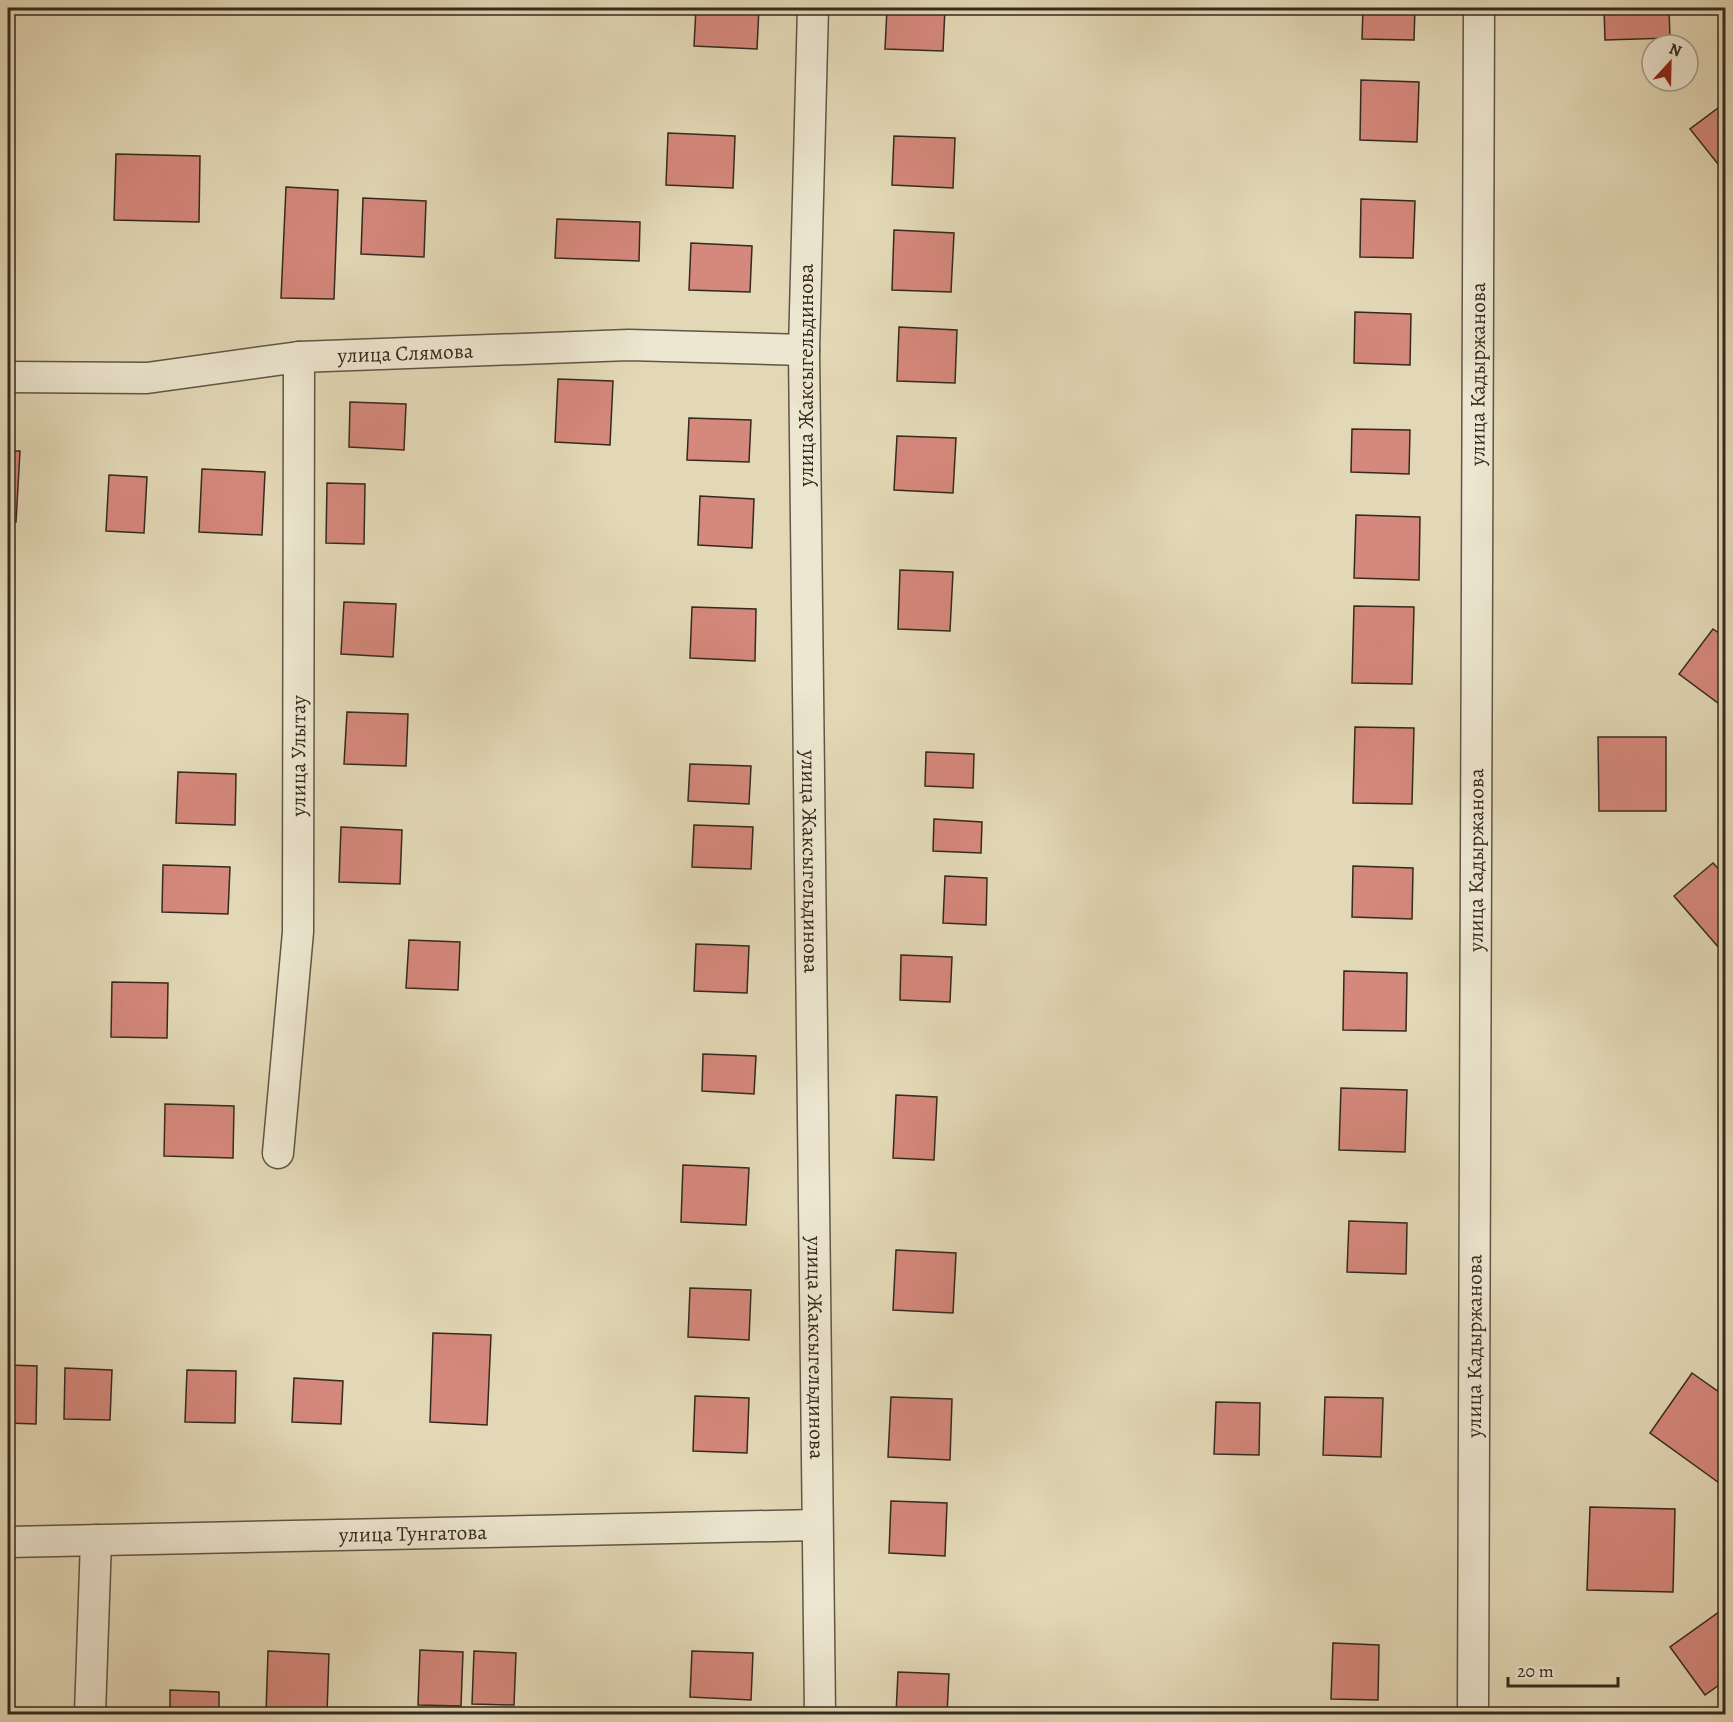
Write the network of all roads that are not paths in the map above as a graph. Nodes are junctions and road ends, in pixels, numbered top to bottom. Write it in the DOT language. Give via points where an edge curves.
graph roads {
  1 [pos="813,8"];
  2 [pos="1479,8"];
  3 [pos="804,350"];
  4 [pos="299,357"];
  5 [pos="8,377"];
  6 [pos="278,1153"];
  7 [pos="818,1525"];
  8 [pos="96,1540"];
  9 [pos="8,1542"];
  10 [pos="90,1714"];
  11 [pos="820,1714"];
  12 [pos="1473,1714"];
  1 -- 3 [label="street, улица Жаксыгельдинова"];
  2 -- 12 [label="street, улица Кадыржанова"];
  3 -- 4 [label="street, улица Слямова" via="629,345"];
  3 -- 7 [label="street, улица Жаксыгельдинова"];
  4 -- 5 [label="street, улица Слямова" via="147,378"];
  4 -- 6 [label="street, улица Улытау" via="298,932"];
  7 -- 8 [label="street, улица Тунгатова"];
  7 -- 11 [label="street, улица Жаксыгельдинова"];
  8 -- 9 [label="street, улица Тунгатова"];
  8 -- 10 [label="street"];
}
